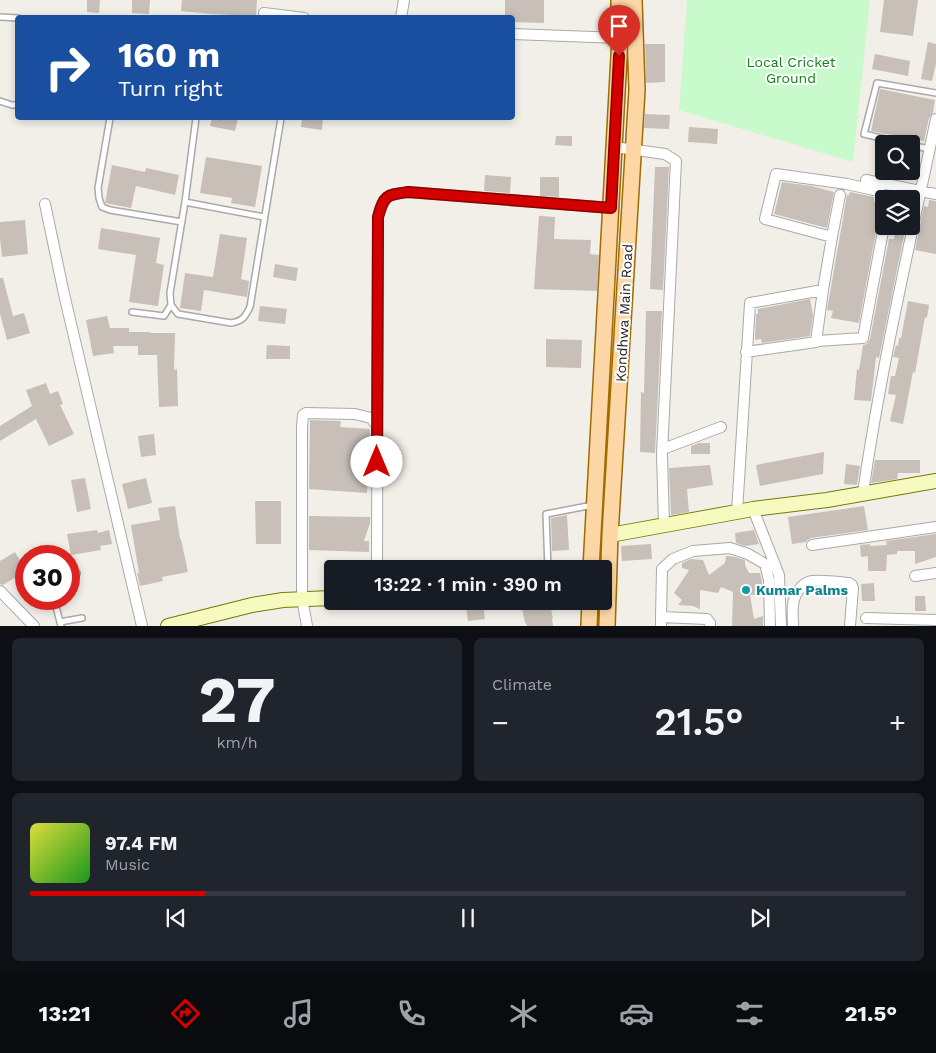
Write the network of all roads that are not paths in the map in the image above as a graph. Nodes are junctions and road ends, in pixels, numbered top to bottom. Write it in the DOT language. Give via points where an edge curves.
graph roads {
  1 [pos="404,0"];
  2 [pos="619,0"];
  3 [pos="634,0"];
  4 [pos="264,13"];
  5 [pos="280,15"];
  6 [pos="402,15"];
  7 [pos="0,17"];
  8 [pos="15,18"];
  9 [pos="515,34"];
  10 [pos="620,38"];
  11 [pos="936,93"];
  12 [pos="0,101"];
  13 [pos="15,106"];
  14 [pos="936,119"];
  15 [pos="110,120"];
  16 [pos="196,120"];
  17 [pos="280,120"];
  18 [pos="875,137"];
  19 [pos="614,147"];
  20 [pos="920,147"];
  21 [pos="634,149"];
  22 [pos="930,149"];
  23 [pos="866,180"];
  24 [pos="875,190"];
  25 [pos="921,191"];
  26 [pos="936,194"];
  27 [pos="840,195"];
  28 [pos="185,202"];
  29 [pos="45,204"];
  30 [pos="611,208"];
  31 [pos="264,217"];
  32 [pos="182,222"];
  33 [pos="882,235"];
  34 [pos="832,237"];
  35 [pos="823,290"];
  36 [pos="171,305"];
  37 [pos="132,312"];
  38 [pos="816,341"];
  39 [pos="746,352"];
  40 [pos="377,426"];
  41 [pos="721,427"];
  42 [pos="663,449"];
  43 [pos="936,480"];
  44 [pos="863,493"];
  45 [pos="594,504"];
  46 [pos="753,509"];
  47 [pos="737,512"];
  48 [pos="664,525"];
  49 [pos="936,527"];
  50 [pos="610,535"];
  51 [pos="812,544"];
  52 [pos="377,560"];
  53 [pos="548,560"];
  54 [pos="591,560"];
  55 [pos="607,560"];
  56 [pos="936,573"];
  57 [pos="915,576"];
  58 [pos="0,591"];
  59 [pos="302,598"];
  60 [pos="324,598"];
  61 [pos="57,610"];
  62 [pos="590,610"];
  63 [pos="607,610"];
  64 [pos="82,618"];
  65 [pos="866,618"];
  66 [pos="936,620"];
  67 [pos="197,622"];
  68 [pos="661,622"];
  69 [pos="912,622"];
  70 [pos="60,624"];
  71 [pos="34,626"];
  72 [pos="142,626"];
  73 [pos="168,626"];
  74 [pos="307,626"];
  75 [pos="589,626"];
  76 [pos="607,626"];
  77 [pos="710,626"];
  78 [pos="770,626"];
  79 [pos="781,626"];
  80 [pos="793,626"];
  81 [pos="850,626"];
  1 -- 6 [label="street"];
  2 -- 10 [label="main road, Kondhwa Main Road"];
  3 -- 21 [label="main road, Kondhwa Main Road" via="637,90"];
  4 -- 5 [label="street"];
  7 -- 8 [label="lane"];
  9 -- 10 [label="street"];
  10 -- 19 [label="main road, Kondhwa Main Road"];
  11 -- 18 [label="lane" via="877,83 864,134"];
  12 -- 13 [label="lane"];
  14 -- 22 [label="street"];
  15 -- 32 [label="lane" via="98,188 102,207"];
  16 -- 28 [label="lane"];
  17 -- 31 [label="lane"];
  19 -- 21 [label="street"];
  19 -- 30 [label="main road, Kondhwa Main Road"];
  20 -- 22 [label="lane"];
  21 -- 42 [label="street" via="665,154 676,161"];
  21 -- 50 [label="main road, Kondhwa Main Road"];
  22 -- 25 [label="street"];
  23 -- 25 [label="street"];
  24 -- 34 [label="street" via="776,174 765,219"];
  25 -- 26 [label="street"];
  25 -- 44 [label="street" via="885,359"];
  27 -- 34 [label="street"];
  28 -- 31 [label="lane"];
  28 -- 32 [label="lane"];
  29 -- 72 [label="street"];
  30 -- 40 [label="street" via="408,192 389,195 382,202 378,217"];
  30 -- 45 [label="main road, Kondhwa Main Road"];
  31 -- 36 [label="lane" via="246,316 231,323 178,314"];
  32 -- 36 [label="lane" via="170,293"];
  33 -- 38 [label="street" via="863,338"];
  34 -- 35 [label="street"];
  35 -- 38 [label="street"];
  35 -- 39 [label="street" via="750,303"];
  36 -- 37 [label="lane" via="164,316"];
  38 -- 39 [label="street"];
  39 -- 47 [label="street"];
  40 -- 52 [label="street"];
  40 -- 59 [label="street" via="371,418 355,414 306,413 303,416"];
  41 -- 42 [label="street"];
  42 -- 48 [label="street"];
  43 -- 44 [label="street"];
  44 -- 46 [label="street"];
  45 -- 53 [label="lane" via="546,514"];
  45 -- 54 [label="main road, Kondhwa Main Road"];
  46 -- 47 [label="street"];
  46 -- 79 [label="street" via="779,575"];
  47 -- 48 [label="street"];
  48 -- 50 [label="street"];
  49 -- 51 [label="street"];
  50 -- 55 [label="main road, Kondhwa Main Road"];
  56 -- 57 [label="street"];
  58 -- 71 [label="street"];
  59 -- 60 [label="street"];
  59 -- 67 [label="street" via="252,605"];
  59 -- 74 [label="street"];
  61 -- 70 [label="lane"];
  62 -- 75 [label="main road"];
  63 -- 76 [label="main road, Kondhwa Main Road"];
  64 -- 70 [label="lane"];
  65 -- 69 [label="street"];
  66 -- 69 [label="street"];
  67 -- 73 [label="street"];
  68 -- 77 [label="street" via="703,618"];
  68 -- 78 [label="street" via="662,569 673,559 694,551 730,548 765,564 769,580"];
  80 -- 81 [label="street" via="795,596 812,581 852,585"];
}
